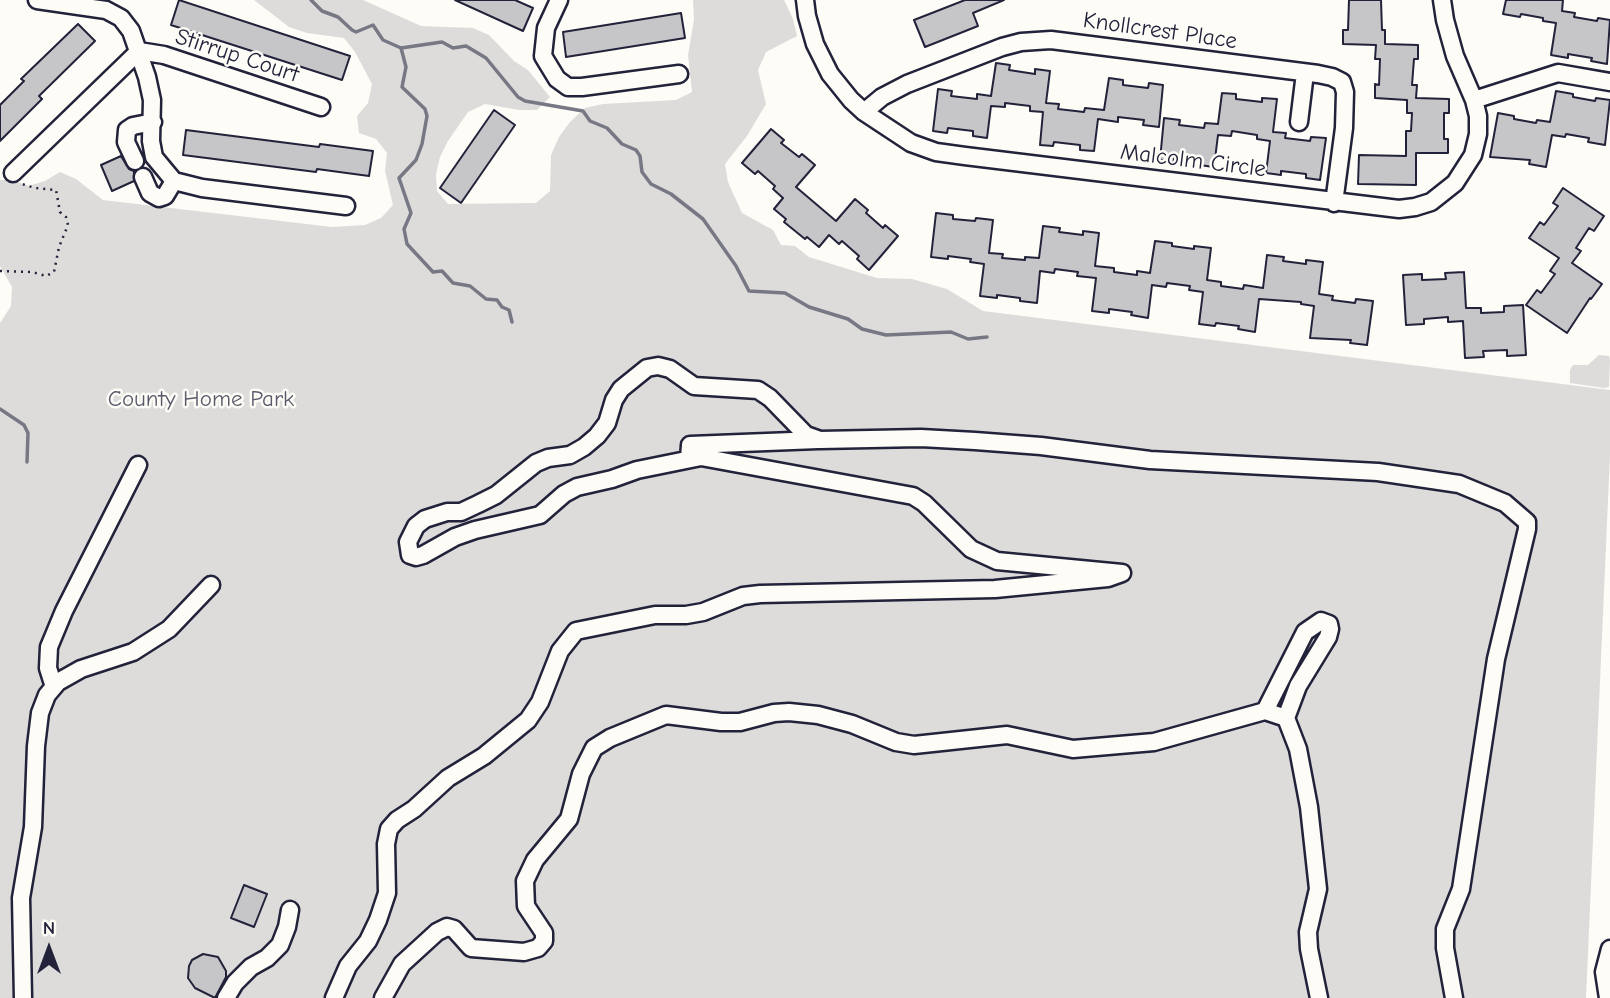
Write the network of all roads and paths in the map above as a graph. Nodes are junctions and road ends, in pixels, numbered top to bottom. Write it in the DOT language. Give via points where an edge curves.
graph roads {
  1 [pos="37,0"];
  2 [pos="559,0"];
  3 [pos="805,0"];
  4 [pos="1442,0"];
  5 [pos="79,3"];
  6 [pos="139,51"];
  7 [pos="1305,73"];
  8 [pos="679,74"];
  9 [pos="1610,82"];
  10 [pos="1474,100"];
  11 [pos="321,107"];
  12 [pos="864,111"];
  13 [pos="153,122"];
  14 [pos="1299,122"];
  15 [pos="135,161"];
  16 [pos="13,173"];
  17 [pos="143,177"];
  18 [pos="174,181"];
  19 [pos="1334,203"];
  20 [pos="346,206"];
  21 [pos="0,271"];
  22 [pos="820,440"];
  23 [pos="689,458"];
  24 [pos="138,465"];
  25 [pos="211,585"];
  26 [pos="54,687"];
  27 [pos="1265,711"];
  28 [pos="1286,718"];
  29 [pos="290,910"];
  30 [pos="1610,949"];
  31 [pos="23,998"];
  32 [pos="226,998"];
  33 [pos="334,998"];
  34 [pos="383,998"];
  35 [pos="1319,998"];
  36 [pos="1454,998"];
  37 [pos="1608,998"];
  1 -- 5 [label="street"];
  2 -- 8 [label="street" via="546,29 543,56 557,79 568,87"];
  3 -- 12 [label="street, Malcolm Circle" via="815,44 830,74"];
  4 -- 10 [label="street, Malcolm Circle" via="1455,56"];
  5 -- 6 [label="street" via="121,18"];
  6 -- 11 [label="street, Stirrup Court" via="164,55"];
  6 -- 13 [label="street"];
  6 -- 16 [label="street"];
  7 -- 12 [label="street, Knollcrest Place" via="1051,40 1021,42 906,84"];
  7 -- 14 [label="street"];
  7 -- 19 [label="street, Knollcrest Place" via="1332,77 1342,82 1345,92"];
  9 -- 10 [label="street" via="1558,73"];
  10 -- 19 [label="street, Malcolm Circle" via="1478,134 1473,155 1442,194 1399,209"];
  12 -- 19 [label="street, Malcolm Circle" via="911,143 936,152"];
  13 -- 15 [label="street" via="127,130"];
  13 -- 18 [label="street" via="154,157"];
  16 -- 21 [label="path" via="23,186 56,190 68,225 54,272 46,276"];
  17 -- 18 [label="street" via="150,193 159,198"];
  18 -- 20 [label="street"];
  22 -- 23 [label="street" via="690,445"];
  22 -- 23 [label="street" via="806,435 758,390 694,386 670,369 647,368 621,388 607,423 584,447 536,463 478,505 425,519 416,526 408,550 416,557 423,555 455,537 540,515 577,487"];
  22 -- 36 [label="street" via="975,441 1150,460 1378,472 1459,484 1505,503 1521,516 1527,529 1496,659 1461,889 1445,929"];
  23 -- 33 [label="street" via="897,491 924,503 971,549 997,561 1122,573 995,589 760,594 703,612 655,615 576,631 560,652 528,720 448,778 389,829 387,893 368,941 348,966"];
  24 -- 26 [label="street" via="49,646 48,668"];
  25 -- 26 [label="street" via="159,636 133,652 81,669"];
  26 -- 31 [label="street" via="40,713 36,746 33,827 21,898"];
  27 -- 28 [label="street"];
  27 -- 28 [label="street" via="1306,632 1321,621 1329,624 1328,637 1298,686"];
  27 -- 34 [label="street" via="1154,742 1073,749 1007,735 896,743 852,724 789,712 721,723 666,715 594,748 581,774 569,819 535,860 525,881 526,906 544,933 538,948 524,952 471,948 447,927 402,964"];
  28 -- 35 [label="street" via="1298,749 1316,861 1318,889 1308,932"];
  29 -- 32 [label="street" via="279,946 251,967"];
  30 -- 37 [label="street" via="1604,972"];
}
